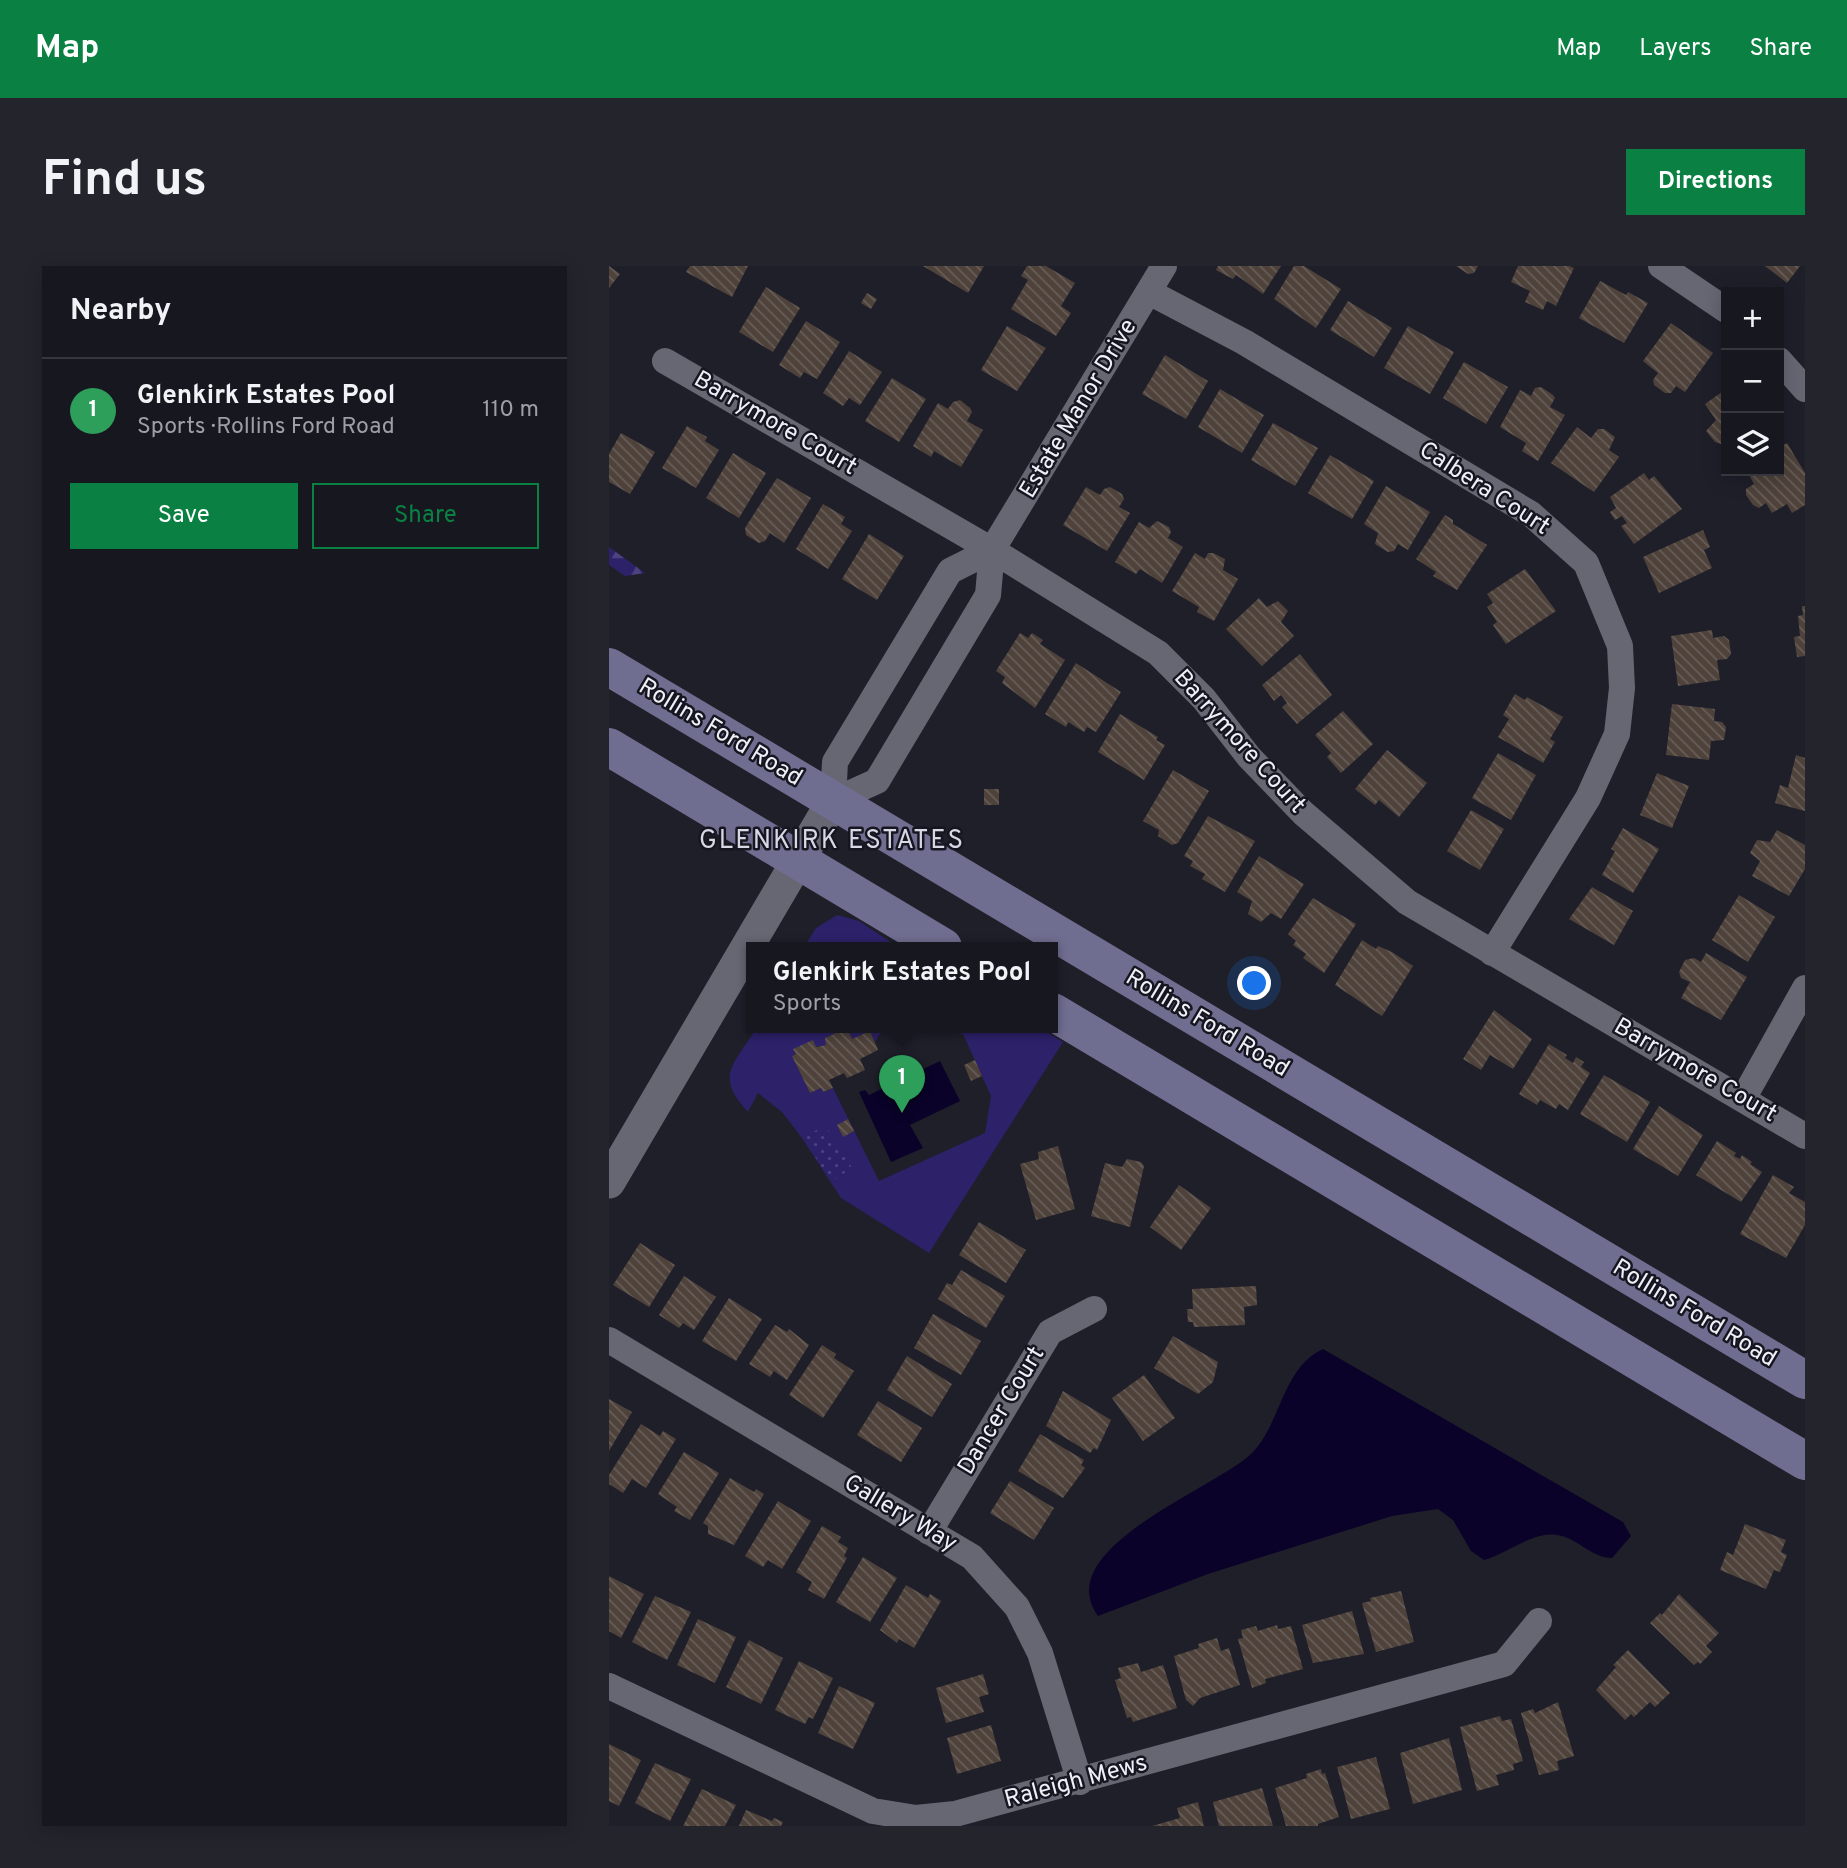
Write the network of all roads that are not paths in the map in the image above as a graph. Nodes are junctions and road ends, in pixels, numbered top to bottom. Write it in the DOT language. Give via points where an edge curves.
graph roads {
  1 [pos="1164,266"];
  2 [pos="1661,266"];
  3 [pos="1149,292"];
  4 [pos="1721,307"];
  5 [pos="665,361"];
  6 [pos="1784,366"];
  7 [pos="1805,389"];
  8 [pos="992,550"];
  9 [pos="609,667"];
  10 [pos="609,747"];
  11 [pos="833,802"];
  12 [pos="797,860"];
  13 [pos="749,942"];
  14 [pos="935,942"];
  15 [pos="746,947"];
  16 [pos="1492,953"];
  17 [pos="1805,988"];
  18 [pos="1058,1016"];
  19 [pos="1743,1100"];
  20 [pos="1805,1136"];
  21 [pos="609,1182"];
  22 [pos="1094,1309"];
  23 [pos="609,1340"];
  24 [pos="1805,1380"];
  25 [pos="1805,1461"];
  26 [pos="929,1532"];
  27 [pos="1539,1621"];
  28 [pos="609,1686"];
  29 [pos="1080,1782"];
  1 -- 3 [label="street, Estate Manor Drive"];
  2 -- 4 [label="street"];
  3 -- 8 [label="street, Estate Manor Drive"];
  3 -- 16 [label="street, Calbera Court" via="1244,342 1531,514 1586,563 1621,646 1618,734 1588,798"];
  5 -- 8 [label="street, Barrymore Court"];
  6 -- 7 [label="street"];
  8 -- 11 [label="street" via="950,571 835,762"];
  8 -- 11 [label="street, Estate Manor Drive" via="988,595 877,781"];
  8 -- 16 [label="street, Barrymore Court" via="1158,653 1303,813 1407,902"];
  9 -- 11 [label="main road, Rollins Ford Road"];
  10 -- 12 [label="main road"];
  11 -- 12 [label="street"];
  11 -- 24 [label="main road, Rollins Ford Road"];
  12 -- 13 [label="street"];
  12 -- 14 [label="main road"];
  15 -- 21 [label="street"];
  16 -- 19 [label="street, Barrymore Court"];
  17 -- 19 [label="street"];
  18 -- 25 [label="main road"];
  19 -- 20 [label="street, Barrymore Court"];
  22 -- 26 [label="street, Dancer Court" via="1049,1332"];
  23 -- 26 [label="street, Gallery Way"];
  26 -- 29 [label="street, Gallery Way" via="972,1557 1017,1607 1040,1653"];
  27 -- 29 [label="street, Raleigh Mews" via="1504,1664"];
  28 -- 29 [label="street, Raleigh Mews" via="873,1811 916,1818 955,1814"];
}
